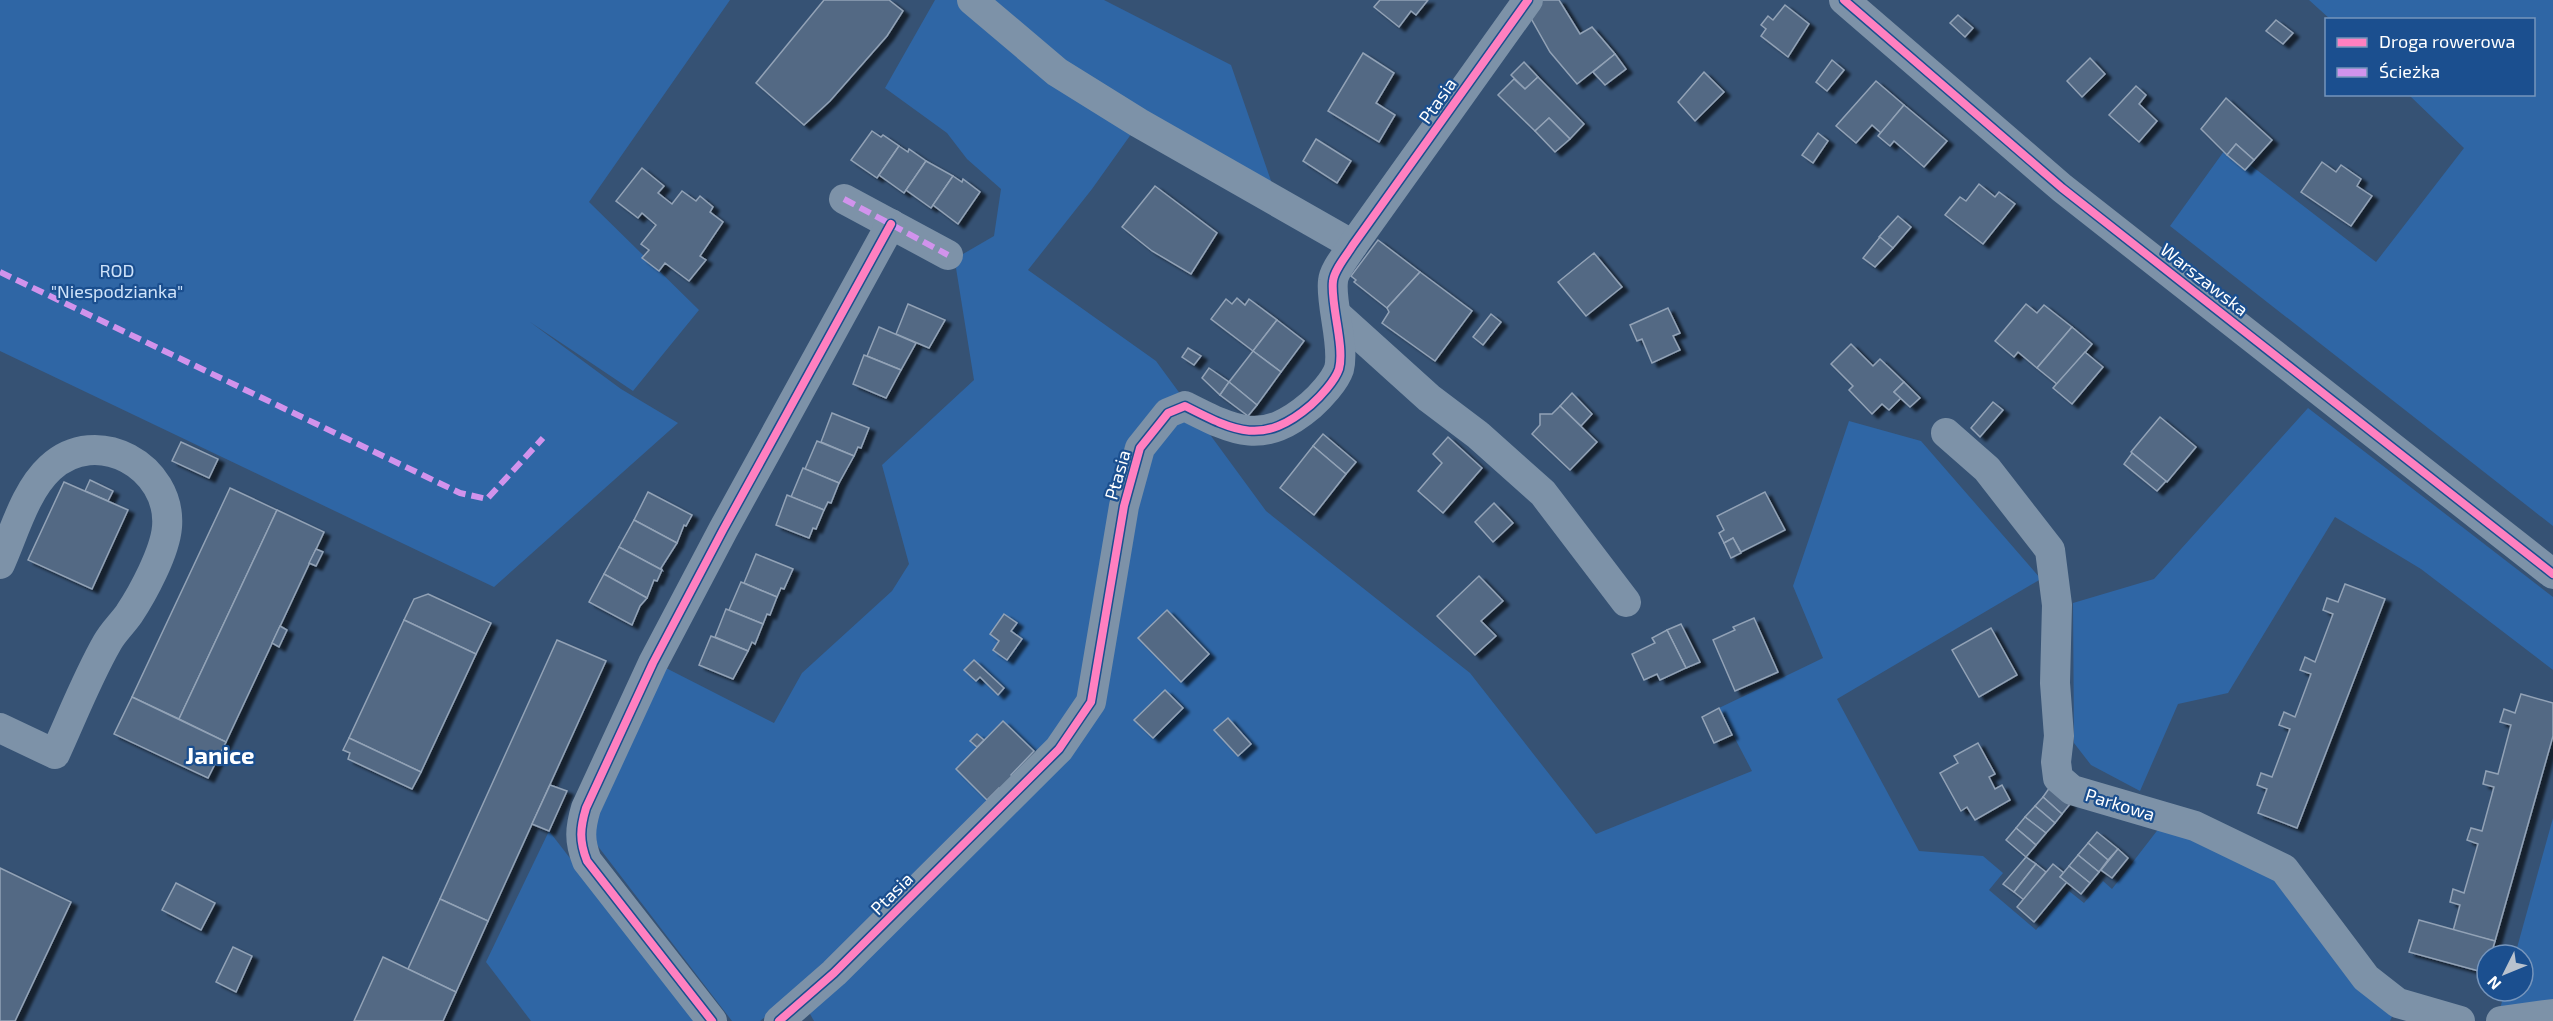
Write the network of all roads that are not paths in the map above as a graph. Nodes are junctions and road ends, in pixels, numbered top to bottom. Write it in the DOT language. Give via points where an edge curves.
graph roads {
  1 [pos="972,0"];
  2 [pos="1528,0"];
  3 [pos="1844,0"];
  4 [pos="844,199"];
  5 [pos="891,224"];
  6 [pos="1353,245"];
  7 [pos="948,255"];
  8 [pos="1337,315"];
  9 [pos="1946,433"];
  10 [pos="0,564"];
  11 [pos="2553,574"];
  12 [pos="1626,602"];
  13 [pos="0,728"];
  14 [pos="2553,1014"];
  15 [pos="2419,1017"];
  16 [pos="712,1021"];
  17 [pos="779,1021"];
  18 [pos="2460,1021"];
  19 [pos="2501,1021"];
  1 -- 6 [label="street" via="1057,72"];
  2 -- 6 [label="street, Ptasia"];
  3 -- 11 [label="street, Warszawska" via="2062,188"];
  4 -- 5 [label="street"];
  5 -- 7 [label="street"];
  5 -- 16 [label="street" via="653,663 580,828 587,861"];
  6 -- 8 [label="street, Ptasia" via="1333,280"];
  8 -- 12 [label="street" via="1543,493"];
  8 -- 17 [label="street, Ptasia" via="1338,369 1319,398 1293,420 1268,431 1241,429 1185,406 1168,413 1140,448 1124,506 1091,702 1059,749 834,973"];
  9 -- 15 [label="street, Parkowa" via="1987,469 2050,550 2057,605 2058,778 2072,790 2195,826 2284,869 2366,978"];
  10 -- 13 [label="street" via="36,486 61,460 98,450 122,455 144,468 160,488 167,525 159,555 136,603 106,646 55,754"];
  14 -- 19 [label="street"];
  15 -- 18 [label="street, Parkowa"];
}
